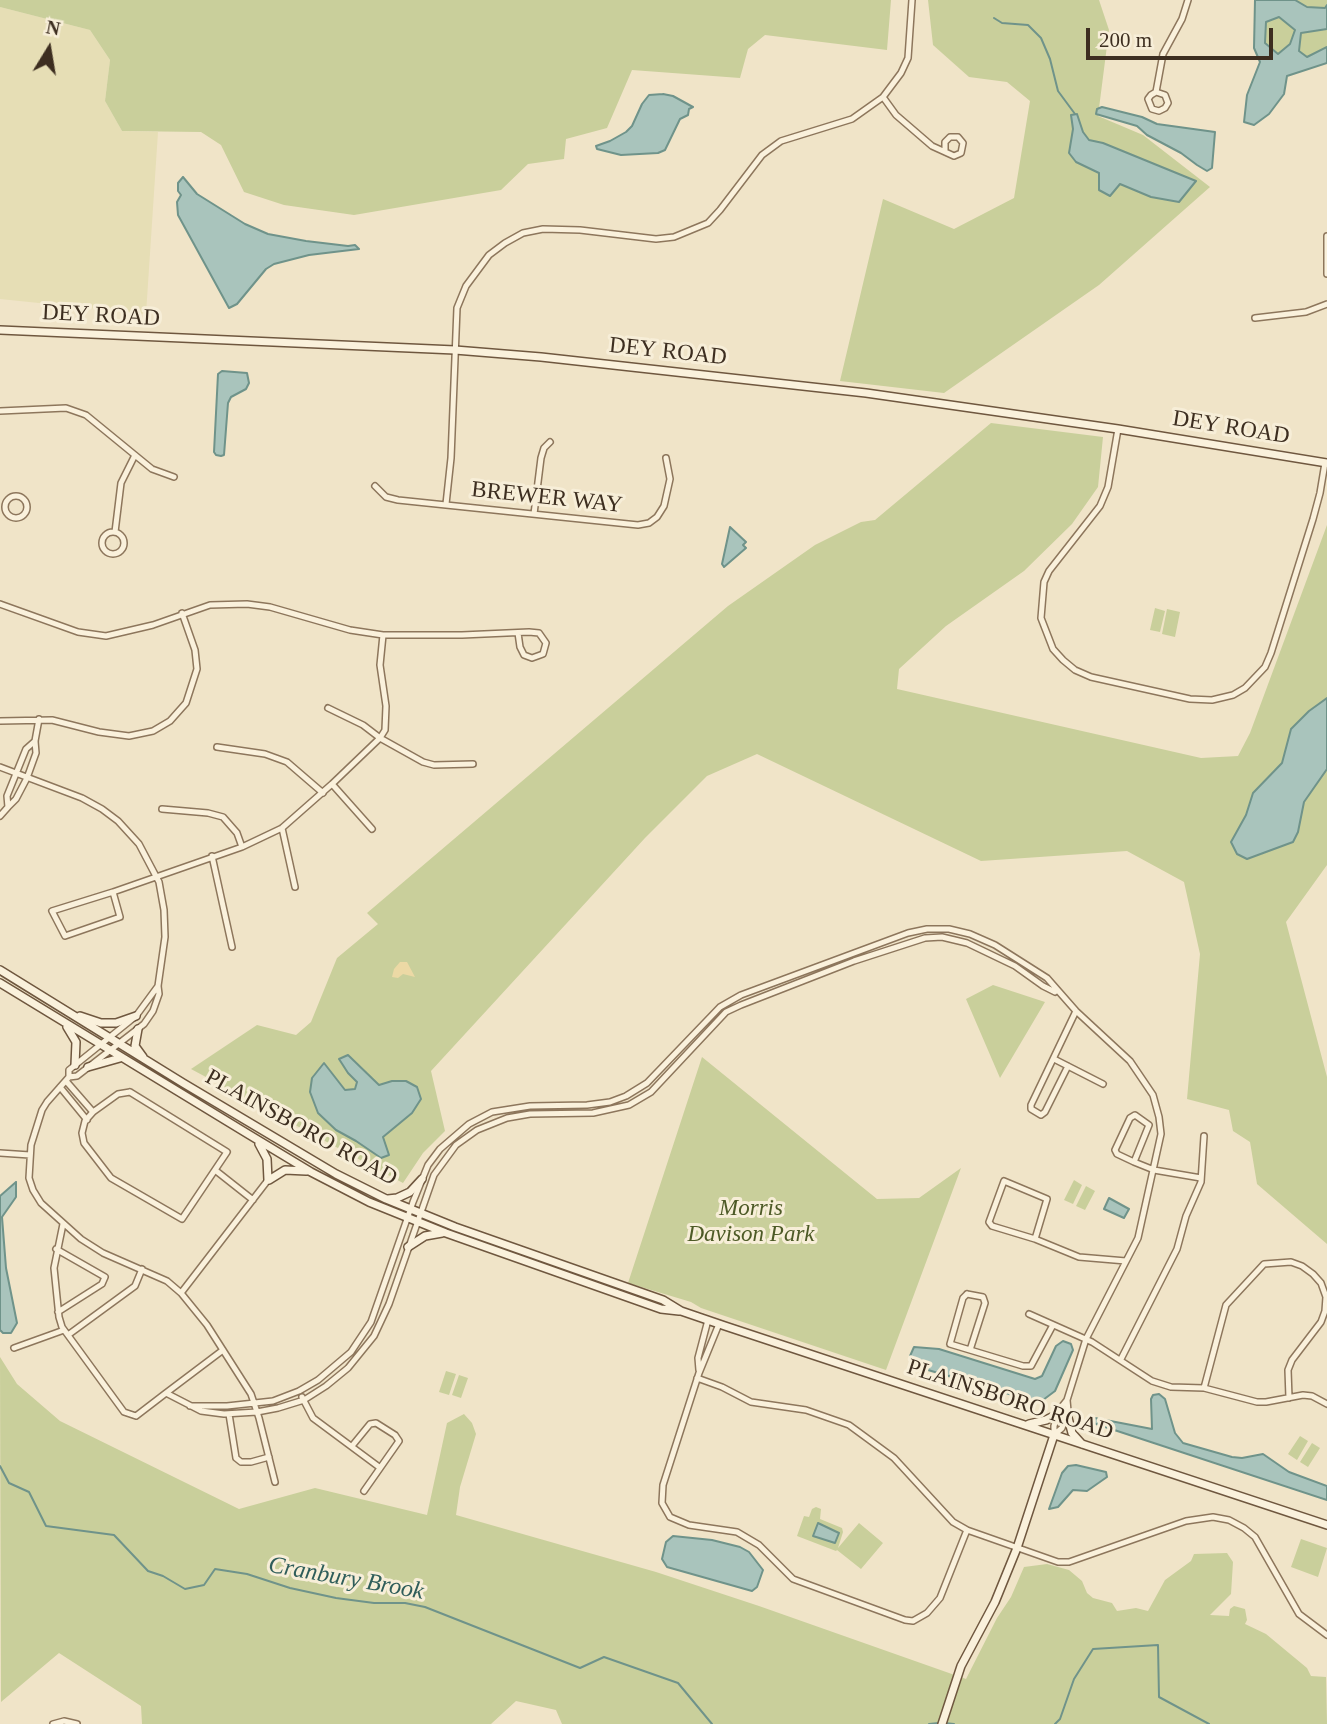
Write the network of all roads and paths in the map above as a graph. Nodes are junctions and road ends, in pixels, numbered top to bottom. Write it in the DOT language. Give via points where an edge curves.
graph roads {
  1 [pos="912,0"];
  2 [pos="1188,0"];
  3 [pos="1156,92"];
  4 [pos="883,97"];
  5 [pos="945,150"];
  6 [pos="1327,236"];
  7 [pos="1327,274"];
  8 [pos="1327,304"];
  9 [pos="1255,318"];
  10 [pos="0,330"];
  11 [pos="454,350"];
  12 [pos="0,411"];
  13 [pos="1118,429"];
  14 [pos="550,442"];
  15 [pos="135,455"];
  16 [pos="666,458"];
  17 [pos="1326,463"];
  18 [pos="174,477"];
  19 [pos="375,486"];
  20 [pos="446,504"];
  21 [pos="2,505"];
  22 [pos="534,514"];
  23 [pos="115,532"];
  24 [pos="0,604"];
  25 [pos="182,613"];
  26 [pos="518,633"];
  27 [pos="383,635"];
  28 [pos="328,708"];
  29 [pos="39,719"];
  30 [pos="0,721"];
  31 [pos="380,738"];
  32 [pos="35,741"];
  33 [pos="217,747"];
  34 [pos="473,764"];
  35 [pos="0,767"];
  36 [pos="16,774"];
  37 [pos="27,778"];
  38 [pos="332,784"];
  39 [pos="323,793"];
  40 [pos="8,807"];
  41 [pos="162,809"];
  42 [pos="0,816"];
  43 [pos="282,828"];
  44 [pos="372,829"];
  45 [pos="242,846"];
  46 [pos="212,856"];
  47 [pos="156,875"];
  48 [pos="295,887"];
  49 [pos="113,892"];
  50 [pos="232,947"];
  51 [pos="0,970"];
  52 [pos="0,983"];
  53 [pos="158,986"];
  54 [pos="1059,993"];
  55 [pos="59,1007"];
  56 [pos="1076,1011"];
  57 [pos="136,1016"];
  58 [pos="59,1020"];
  59 [pos="138,1029"];
  60 [pos="108,1038"];
  61 [pos="99,1044"];
  62 [pos="117,1044"];
  63 [pos="108,1050"];
  64 [pos="120,1058"];
  65 [pos="1054,1059"];
  66 [pos="148,1063"];
  67 [pos="75,1065"];
  68 [pos="1068,1066"];
  69 [pos="88,1067"];
  70 [pos="67,1079"];
  71 [pos="1103,1084"];
  72 [pos="60,1087"];
  73 [pos="93,1112"];
  74 [pos="87,1120"];
  75 [pos="248,1134"];
  76 [pos="1204,1136"];
  77 [pos="0,1153"];
  78 [pos="30,1155"];
  79 [pos="1134,1163"];
  80 [pos="215,1170"];
  81 [pos="1154,1170"];
  82 [pos="312,1172"];
  83 [pos="1201,1178"];
  84 [pos="422,1179"];
  85 [pos="268,1180"];
  86 [pos="386,1199"];
  87 [pos="253,1200"];
  88 [pos="410,1209"];
  89 [pos="420,1213"];
  90 [pos="407,1218"];
  91 [pos="417,1222"];
  92 [pos="63,1224"];
  93 [pos="446,1233"];
  94 [pos="1035,1239"];
  95 [pos="408,1247"];
  96 [pos="56,1249"];
  97 [pos="1126,1261"];
  98 [pos="142,1269"];
  99 [pos="181,1293"];
  100 [pos="681,1311"];
  101 [pos="58,1312"];
  102 [pos="1029,1314"];
  103 [pos="708,1320"];
  104 [pos="719,1324"];
  105 [pos="1053,1325"];
  106 [pos="66,1333"];
  107 [pos="1086,1339"];
  108 [pos="14,1348"];
  109 [pos="223,1350"];
  110 [pos="970,1350"];
  111 [pos="1121,1359"];
  112 [pos="698,1376"];
  113 [pos="1205,1388"];
  114 [pos="299,1391"];
  115 [pos="166,1393"];
  116 [pos="1289,1398"];
  117 [pos="304,1400"];
  118 [pos="1067,1400"];
  119 [pos="254,1403"];
  120 [pos="1327,1404"];
  121 [pos="190,1406"];
  122 [pos="257,1412"];
  123 [pos="229,1414"];
  124 [pos="1058,1414"];
  125 [pos="1067,1414"];
  126 [pos="1023,1424"];
  127 [pos="1054,1435"];
  128 [pos="1083,1444"];
  129 [pos="352,1446"];
  130 [pos="269,1458"];
  131 [pos="379,1467"];
  132 [pos="275,1482"];
  133 [pos="363,1491"];
  134 [pos="1327,1525"];
  135 [pos="967,1530"];
  136 [pos="1017,1548"];
  137 [pos="1327,1636"];
  138 [pos="52,1724"];
  139 [pos="77,1724"];
  140 [pos="942,1724"];
  1 -- 4 [label="street" via="908,58"];
  2 -- 3 [label="street" via="1163,54"];
  4 -- 5 [label="street" via="920,138"];
  4 -- 11 [label="street" via="852,120 781,141 761,155 708,223 689,232 656,239 543,229 505,243 483,261 466,286 457,308"];
  6 -- 7 [label="street"];
  8 -- 9 [label="street" via="1306,312"];
  10 -- 11 [label="street, DEY ROAD"];
  11 -- 13 [label="street, DEY ROAD" via="866,393"];
  11 -- 20 [label="street"];
  12 -- 15 [label="street" via="66,408 86,415"];
  13 -- 17 [label="street, DEY ROAD"];
  13 -- 17 [label="street" via="1108,487 1100,506 1049,571 1041,618 1053,649 1076,670 1190,699 1233,695 1265,667"];
  14 -- 22 [label="street" via="541,458"];
  15 -- 18 [label="street"];
  15 -- 23 [label="street" via="121,483"];
  16 -- 22 [label="street, BREWER WAY" via="668,494 649,523"];
  19 -- 20 [label="street, BREWER WAY" via="386,498"];
  20 -- 22 [label="street, BREWER WAY"];
  21 -- 21 [label="street" via="15,518 27,508 17,496"];
  23 -- 23 [label="street" via="107,533 102,543 111,554 119,553 124,543"];
  24 -- 25 [label="street" via="78,632 106,636"];
  25 -- 27 [label="street" via="210,605 247,604"];
  25 -- 29 [label="street" via="197,669 186,703 170,720 153,731 129,736"];
  26 -- 26 [label="street" via="524,655 536,658 543,654 546,643 542,635"];
  26 -- 27 [label="street"];
  27 -- 31 [label="street" via="380,665 387,719"];
  28 -- 31 [label="street"];
  29 -- 30 [label="street"];
  29 -- 32 [label="street"];
  31 -- 34 [label="street" via="423,762"];
  31 -- 38 [label="street"];
  32 -- 36 [label="street" via="26,749"];
  32 -- 37 [label="street" via="36,753"];
  33 -- 39 [label="street" via="287,762"];
  35 -- 36 [label="street"];
  36 -- 37 [label="street"];
  36 -- 40 [label="street" via="7,796"];
  37 -- 40 [label="street"];
  37 -- 47 [label="street" via="82,798 118,821 139,844"];
  38 -- 39 [label="street"];
  38 -- 44 [label="street"];
  39 -- 43 [label="street"];
  40 -- 42 [label="street"];
  41 -- 45 [label="street" via="223,817"];
  43 -- 45 [label="street"];
  43 -- 48 [label="street"];
  45 -- 46 [label="street"];
  46 -- 47 [label="street"];
  46 -- 50 [label="street"];
  47 -- 49 [label="street"];
  47 -- 53 [label="street" via="165,937"];
  49 -- 49 [label="street" via="52,911 65,936 120,917"];
  51 -- 55 [label="street, PLAINSBORO ROAD"];
  52 -- 58 [label="street, PLAINSBORO ROAD"];
  53 -- 57 [label="street"];
  53 -- 59 [label="street" via="153,1011"];
  54 -- 56 [label="street"];
  54 -- 84 [label="street" via="1024,961 970,934 949,929 908,933 730,1001 647,1083 626,1096 598,1103 492,1112 453,1137"];
  54 -- 89 [label="street" via="967,943 942,937 908,942 726,1012 651,1092 629,1105 593,1113 507,1118 477,1130 444,1159"];
  55 -- 57 [label="street" via="101,1023"];
  55 -- 60 [label="street, PLAINSBORO ROAD"];
  56 -- 65 [label="street"];
  56 -- 81 [label="street" via="1130,1061 1153,1095 1161,1134"];
  57 -- 60 [label="street"];
  58 -- 61 [label="street, PLAINSBORO ROAD"];
  58 -- 67 [label="street" via="76,1042"];
  59 -- 62 [label="street"];
  59 -- 66 [label="street" via="135,1045"];
  60 -- 61 [label="street"];
  60 -- 62 [label="street, PLAINSBORO ROAD"];
  61 -- 63 [label="street, PLAINSBORO ROAD"];
  61 -- 67 [label="street"];
  62 -- 63 [label="street"];
  62 -- 66 [label="street, PLAINSBORO ROAD"];
  63 -- 64 [label="street, PLAINSBORO ROAD"];
  63 -- 69 [label="street"];
  64 -- 69 [label="street"];
  64 -- 75 [label="street, PLAINSBORO ROAD"];
  65 -- 68 [label="street"];
  65 -- 68 [label="street" via="1031,1105 1041,1115"];
  66 -- 86 [label="street, PLAINSBORO ROAD"];
  67 -- 70 [label="street"];
  68 -- 71 [label="street"];
  69 -- 70 [label="street"];
  70 -- 72 [label="street"];
  70 -- 73 [label="street"];
  72 -- 74 [label="street"];
  72 -- 78 [label="street" via="41,1110"];
  73 -- 74 [label="street"];
  73 -- 80 [label="street" via="118,1094 130,1092 227,1152"];
  74 -- 80 [label="street" via="83,1143 111,1178 182,1219"];
  75 -- 82 [label="street, PLAINSBORO ROAD"];
  75 -- 85 [label="street" via="264,1150"];
  76 -- 83 [label="street"];
  77 -- 78 [label="street"];
  78 -- 92 [label="street" via="33,1190"];
  79 -- 79 [label="street" via="1115,1150 1135,1115 1149,1125"];
  79 -- 81 [label="street"];
  80 -- 87 [label="street"];
  81 -- 83 [label="street"];
  81 -- 97 [label="street" via="1138,1238"];
  82 -- 85 [label="street" via="285,1170"];
  82 -- 90 [label="street, PLAINSBORO ROAD"];
  83 -- 111 [label="street" via="1177,1249"];
  84 -- 86 [label="street" via="410,1192"];
  84 -- 88 [label="street"];
  85 -- 87 [label="street"];
  86 -- 88 [label="street, PLAINSBORO ROAD"];
  87 -- 99 [label="street"];
  88 -- 89 [label="street, PLAINSBORO ROAD"];
  88 -- 90 [label="street"];
  89 -- 91 [label="street"];
  89 -- 100 [label="street, PLAINSBORO ROAD" via="663,1300"];
  90 -- 91 [label="street, PLAINSBORO ROAD"];
  90 -- 114 [label="street" via="364,1334 337,1365"];
  91 -- 93 [label="street, PLAINSBORO ROAD"];
  91 -- 95 [label="street"];
  92 -- 96 [label="street"];
  92 -- 98 [label="street" via="103,1253"];
  93 -- 95 [label="street" via="425,1236"];
  93 -- 100 [label="street, PLAINSBORO ROAD" via="661,1309"];
  94 -- 94 [label="street" via="989,1222 1004,1181 1047,1199"];
  94 -- 97 [label="street" via="1079,1257"];
  95 -- 117 [label="street" via="374,1336 348,1368"];
  96 -- 101 [label="street"];
  96 -- 101 [label="street" via="104,1277 102,1284"];
  97 -- 107 [label="street"];
  98 -- 99 [label="street"];
  98 -- 106 [label="street" via="135,1286"];
  99 -- 109 [label="street"];
  100 -- 103 [label="street, PLAINSBORO ROAD"];
  101 -- 106 [label="street"];
  102 -- 105 [label="street"];
  103 -- 104 [label="street, PLAINSBORO ROAD"];
  103 -- 112 [label="street"];
  104 -- 112 [label="street"];
  104 -- 126 [label="street, PLAINSBORO ROAD"];
  105 -- 107 [label="street"];
  105 -- 110 [label="street" via="1031,1366"];
  106 -- 108 [label="street"];
  106 -- 115 [label="street" via="124,1412 136,1416"];
  107 -- 111 [label="street"];
  107 -- 118 [label="street"];
  109 -- 115 [label="street"];
  109 -- 119 [label="street"];
  110 -- 110 [label="street" via="950,1344 963,1298 974,1294 985,1303"];
  111 -- 113 [label="street" via="1152,1381"];
  112 -- 135 [label="street" via="751,1402 806,1410 849,1426 894,1458 946,1516"];
  112 -- 135 [label="street" via="661,1493 663,1507 675,1521 737,1532 759,1545 793,1579 913,1621 940,1598"];
  113 -- 116 [label="street" via="1257,1402"];
  113 -- 116 [label="street" via="1226,1305 1264,1264 1291,1262 1313,1274 1326,1297 1321,1322 1288,1370"];
  114 -- 117 [label="street"];
  114 -- 119 [label="street"];
  115 -- 121 [label="street"];
  116 -- 120 [label="street" via="1312,1396"];
  117 -- 122 [label="street"];
  117 -- 129 [label="street" via="313,1418"];
  118 -- 124 [label="street"];
  118 -- 125 [label="street"];
  119 -- 121 [label="street"];
  119 -- 122 [label="street"];
  121 -- 123 [label="street"];
  122 -- 123 [label="street"];
  122 -- 130 [label="street"];
  123 -- 130 [label="street" via="236,1458 251,1462"];
  124 -- 126 [label="street"];
  124 -- 127 [label="street"];
  125 -- 127 [label="street" via="1062,1429"];
  125 -- 128 [label="street" via="1072,1433"];
  126 -- 127 [label="street, PLAINSBORO ROAD"];
  127 -- 128 [label="street, PLAINSBORO ROAD"];
  127 -- 136 [label="street"];
  128 -- 134 [label="street, PLAINSBORO ROAD"];
  129 -- 131 [label="street"];
  129 -- 131 [label="street" via="370,1424 395,1435 399,1441"];
  130 -- 132 [label="street"];
  131 -- 133 [label="street"];
  135 -- 136 [label="street"];
  136 -- 137 [label="street" via="1069,1562 1186,1521 1229,1520 1255,1537 1299,1614"];
  136 -- 140 [label="street" via="961,1666"];
  138 -- 139 [label="street"];
}
